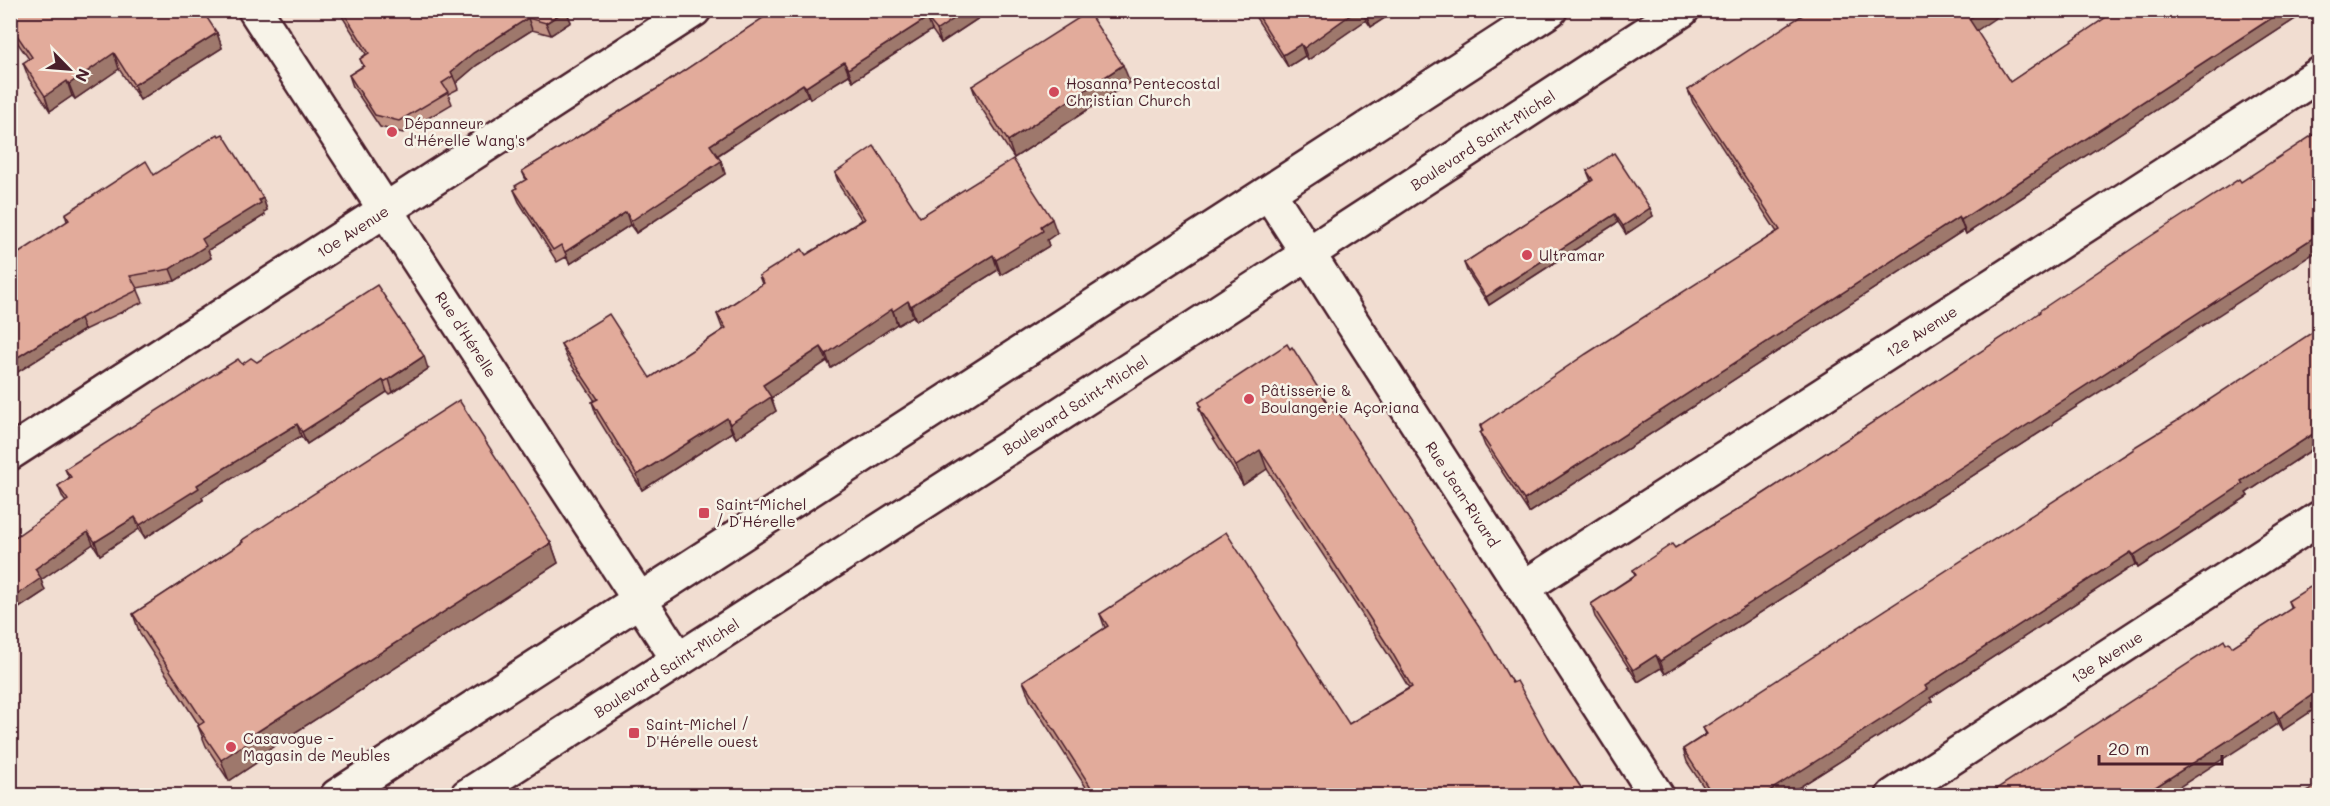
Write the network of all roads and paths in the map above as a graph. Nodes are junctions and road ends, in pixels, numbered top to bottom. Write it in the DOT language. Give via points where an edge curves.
graph roads {
  1 [pos="255,10"];
  2 [pos="694,10"];
  3 [pos="1550,10"];
  4 [pos="1682,10"];
  5 [pos="2319,74"];
  6 [pos="1269,193"];
  7 [pos="386,210"];
  8 [pos="1308,254"];
  9 [pos="10,453"];
  10 [pos="2319,518"];
  11 [pos="1523,588"];
  12 [pos="640,600"];
  13 [pos="678,659"];
  14 [pos="337,795"];
  15 [pos="467,795"];
  16 [pos="1657,795"];
  17 [pos="1893,795"];
  1 -- 7 [label="street, Rue d'Hérelle"];
  2 -- 7 [label="street, 10e Avenue"];
  3 -- 6 [label="street"];
  4 -- 8 [label="street, Boulevard Saint-Michel"];
  5 -- 11 [label="street, 12e Avenue"];
  6 -- 8 [label="street, Rue Jean-Rivard"];
  6 -- 12 [label="street"];
  7 -- 9 [label="street, 10e Avenue"];
  7 -- 12 [label="street, Rue d'Hérelle"];
  8 -- 11 [label="street, Rue Jean-Rivard"];
  8 -- 13 [label="street, Boulevard Saint-Michel"];
  10 -- 17 [label="street, 13e Avenue"];
  11 -- 16 [label="street, Rue Jean-Rivard"];
  12 -- 13 [label="street, Rue d'Hérelle"];
  12 -- 14 [label="street"];
  13 -- 15 [label="street, Boulevard Saint-Michel"];
}
